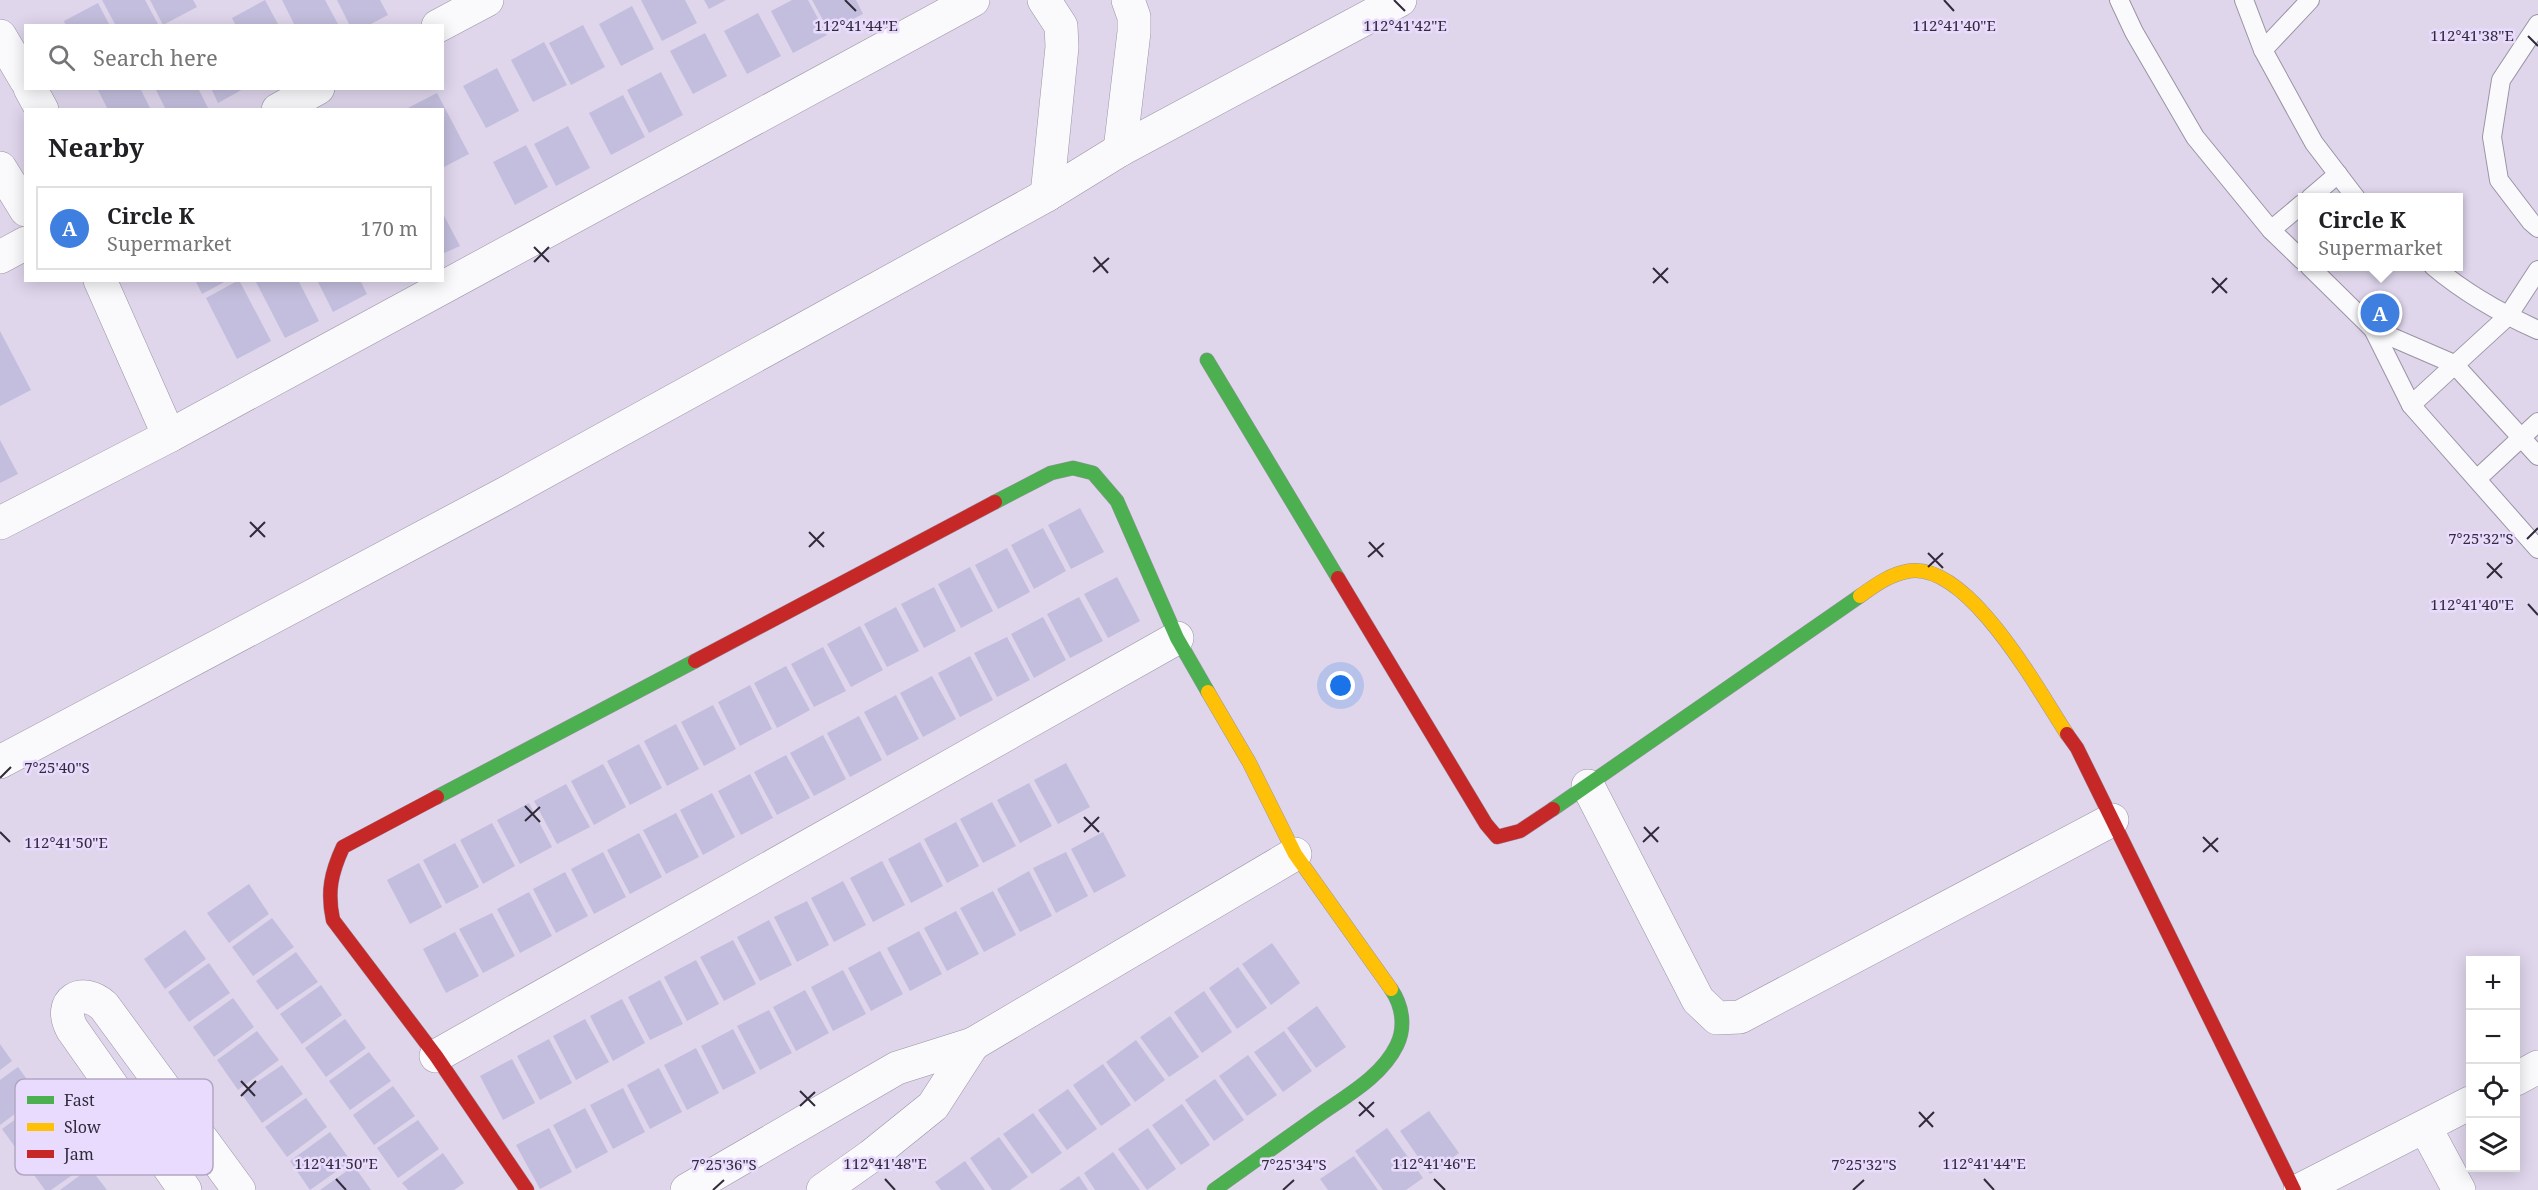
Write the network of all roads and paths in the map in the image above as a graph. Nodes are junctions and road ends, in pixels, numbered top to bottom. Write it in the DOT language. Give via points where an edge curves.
graph roads {
  1 [pos="487,0"];
  2 [pos="973,0"];
  3 [pos="1044,0"];
  4 [pos="1128,0"];
  5 [pos="1400,0"];
  6 [pos="2119,0"];
  7 [pos="2244,0"];
  8 [pos="2310,0"];
  9 [pos="442,24"];
  10 [pos="2538,24"];
  11 [pos="0,36"];
  12 [pos="2263,50"];
  13 [pos="24,77"];
  14 [pos="31,90"];
  15 [pos="314,90"];
  16 [pos="41,108"];
  17 [pos="282,108"];
  18 [pos="1120,150"];
  19 [pos="0,168"];
  20 [pos="2338,174"];
  21 [pos="2316,193"];
  22 [pos="2352,193"];
  23 [pos="1047,195"];
  24 [pos="24,207"];
  25 [pos="2298,207"];
  26 [pos="2538,228"];
  27 [pos="2271,230"];
  28 [pos="24,244"];
  29 [pos="2298,256"];
  30 [pos="0,257"];
  31 [pos="2538,270"];
  32 [pos="2313,271"];
  33 [pos="2438,271"];
  34 [pos="101,282"];
  35 [pos="2508,316"];
  36 [pos="2373,329"];
  37 [pos="2538,330"];
  38 [pos="1207,360"];
  39 [pos="2454,364"];
  40 [pos="2411,405"];
  41 [pos="2538,422"];
  42 [pos="169,436"];
  43 [pos="2520,437"];
  44 [pos="2538,456"];
  45 [pos="2477,479"];
  46 [pos="0,523"];
  47 [pos="2538,549"];
  48 [pos="1177,638"];
  49 [pos="0,762"];
  50 [pos="1588,786"];
  51 [pos="2112,820"];
  52 [pos="1294,854"];
  53 [pos="973,1044"];
  54 [pos="436,1056"];
  55 [pos="2538,1067"];
  56 [pos="2520,1077"];
  57 [pos="108,1079"];
  58 [pos="158,1079"];
  59 [pos="2466,1105"];
  60 [pos="2426,1127"];
  61 [pos="213,1155"];
  62 [pos="175,1175"];
  63 [pos="185,1190"];
  64 [pos="239,1190"];
  65 [pos="527,1190"];
  66 [pos="687,1190"];
  67 [pos="823,1190"];
  68 [pos="1214,1190"];
  69 [pos="2294,1190"];
  70 [pos="2300,1190"];
  71 [pos="2459,1190"];
  1 -- 9 [label="street"];
  2 -- 42 [label="street"];
  3 -- 23 [label="street" via="1060,26 1062,47"];
  4 -- 18 [label="street" via="1134,32"];
  5 -- 18 [label="street"];
  6 -- 27 [label="lane" via="2195,137"];
  7 -- 12 [label="lane"];
  8 -- 12 [label="lane"];
  10 -- 26 [label="lane" via="2501,80 2492,137 2499,180"];
  11 -- 13 [label="street"];
  12 -- 20 [label="lane" via="2314,143"];
  14 -- 16 [label="street"];
  15 -- 17 [label="street"];
  18 -- 23 [label="street"];
  19 -- 24 [label="street"];
  20 -- 21 [label="lane"];
  20 -- 22 [label="lane"];
  23 -- 49 [label="street" via="495,499"];
  25 -- 27 [label="lane"];
  27 -- 29 [label="lane"];
  28 -- 30 [label="street"];
  31 -- 35 [label="lane"];
  32 -- 36 [label="lane"];
  33 -- 35 [label="lane"];
  34 -- 42 [label="street"];
  35 -- 37 [label="lane"];
  35 -- 39 [label="lane"];
  36 -- 39 [label="lane"];
  36 -- 40 [label="lane"];
  38 -- 50 [label="street" via="1497,837 1520,831"];
  39 -- 40 [label="lane"];
  39 -- 43 [label="lane"];
  40 -- 45 [label="lane"];
  41 -- 43 [label="lane"];
  42 -- 46 [label="street"];
  43 -- 44 [label="lane"];
  43 -- 45 [label="lane"];
  45 -- 47 [label="lane"];
  48 -- 52 [label="street" via="1249,762"];
  48 -- 54 [label="street"];
  48 -- 54 [label="street" via="1117,501 1093,473 1073,468 1051,473 342,847 330,874 327,897 333,920"];
  50 -- 51 [label="street" via="1698,1000 1717,1018 1740,1017"];
  50 -- 51 [label="street" via="1874,586 1894,575 1921,571 1944,579 1965,594 1995,625 2077,748"];
  51 -- 69 [label="street"];
  52 -- 53 [label="street"];
  52 -- 68 [label="street" via="1398,999 1401,1037 1381,1066 1357,1088"];
  53 -- 66 [label="street" via="897,1068"];
  53 -- 67 [label="street" via="933,1106"];
  54 -- 65 [label="street"];
  55 -- 56 [label="street"];
  57 -- 58 [label="street" via="67,1020 70,1004 81,996 104,1006"];
  59 -- 60 [label="street"];
  60 -- 70 [label="street"];
  60 -- 71 [label="street"];
  61 -- 64 [label="street"];
  62 -- 63 [label="street"];
}
